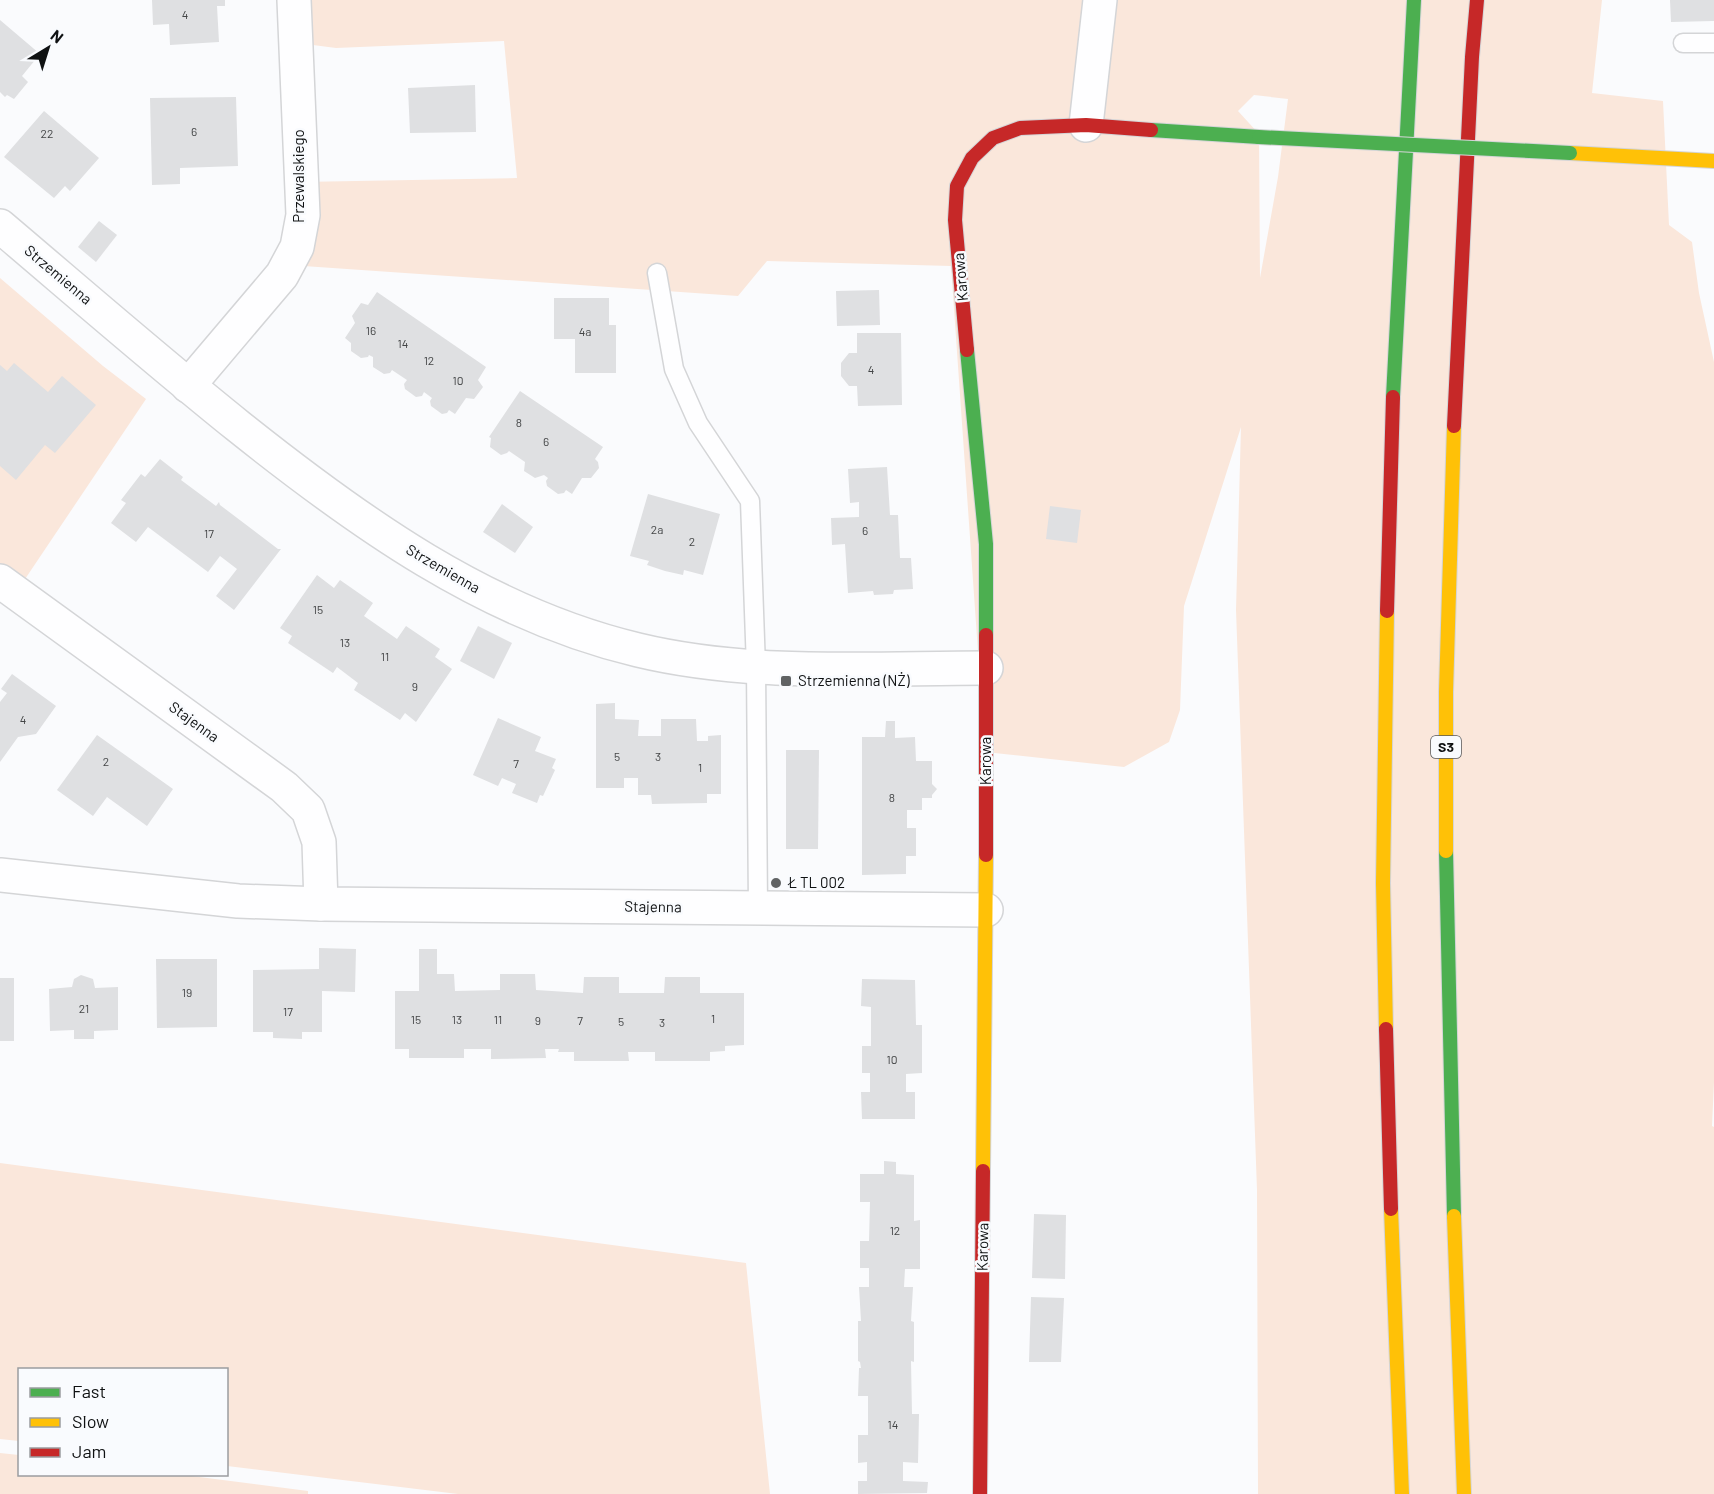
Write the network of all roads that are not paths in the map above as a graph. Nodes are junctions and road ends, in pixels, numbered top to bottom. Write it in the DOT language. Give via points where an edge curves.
graph roads {
  1 [pos="294,0"];
  2 [pos="1100,0"];
  3 [pos="1414,0"];
  4 [pos="1477,0"];
  5 [pos="1683,43"];
  6 [pos="1714,43"];
  7 [pos="1086,125"];
  8 [pos="1714,161"];
  9 [pos="0,226"];
  10 [pos="657,273"];
  11 [pos="188,386"];
  12 [pos="0,581"];
  13 [pos="756,667"];
  14 [pos="986,668"];
  15 [pos="0,875"];
  16 [pos="321,904"];
  17 [pos="758,908"];
  18 [pos="986,910"];
  19 [pos="980,1494"];
  20 [pos="1402,1494"];
  21 [pos="1464,1494"];
  1 -- 11 [label="street, Przewalskiego" via="303,215 297,247 282,275"];
  2 -- 7 [label="street"];
  3 -- 20 [label="main road" via="1390,443 1383,883 1388,1145"];
  4 -- 21 [label="main road, S3" via="1452,449 1446,692 1451,1151"];
  5 -- 6 [label="lane"];
  7 -- 8 [label="main road, Karowa, bridge"];
  7 -- 14 [label="main road, Karowa" via="1020,128 993,138 972,158 957,186 955,220 986,544"];
  9 -- 11 [label="street, Strzemienna"];
  10 -- 13 [label="lane" via="674,369 698,423 750,501"];
  11 -- 13 [label="street, Strzemienna" via="312,485 447,573 515,609 638,650"];
  12 -- 16 [label="street, Stajenna" via="284,787 308,810 319,842"];
  13 -- 14 [label="street, Strzemienna"];
  13 -- 17 [label="lane"];
  14 -- 18 [label="main road, Karowa"];
  15 -- 16 [label="street, Stajenna" via="238,901"];
  16 -- 17 [label="street, Stajenna"];
  17 -- 18 [label="street, Stajenna"];
  18 -- 19 [label="main road, Karowa"];
}
